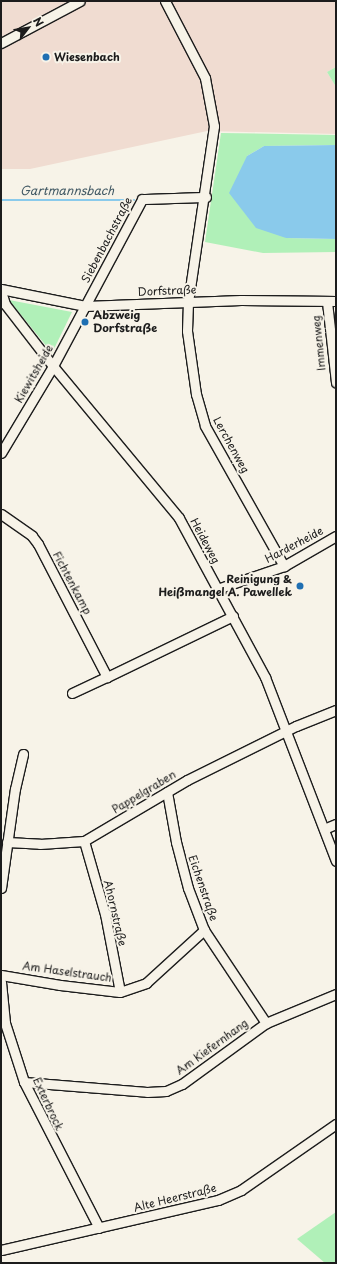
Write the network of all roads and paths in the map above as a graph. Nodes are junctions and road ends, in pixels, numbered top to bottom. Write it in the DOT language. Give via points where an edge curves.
graph roads {
  1 [pos="80,1"];
  2 [pos="165,1"];
  3 [pos="1,43"];
  4 [pos="206,198"];
  5 [pos="1,290"];
  6 [pos="188,302"];
  7 [pos="332,302"];
  8 [pos="85,306"];
  9 [pos="53,366"];
  10 [pos="336,382"];
  11 [pos="1,453"];
  12 [pos="1,514"];
  13 [pos="336,536"];
  14 [pos="284,566"];
  15 [pos="217,589"];
  16 [pos="233,616"];
  17 [pos="106,677"];
  18 [pos="72,693"];
  19 [pos="336,710"];
  20 [pos="287,732"];
  21 [pos="23,754"];
  22 [pos="167,792"];
  23 [pos="336,824"];
  24 [pos="324,829"];
  25 [pos="84,841"];
  26 [pos="7,842"];
  27 [pos="336,861"];
  28 [pos="1,888"];
  29 [pos="204,930"];
  30 [pos="1,975"];
  31 [pos="1,982"];
  32 [pos="120,992"];
  33 [pos="336,994"];
  34 [pos="266,1024"];
  35 [pos="24,1082"];
  36 [pos="336,1124"];
  37 [pos="99,1228"];
  38 [pos="1,1250"];
  1 -- 3 [label="street"];
  2 -- 4 [label="street" via="200,68 211,106 214,126"];
  4 -- 6 [label="street"];
  4 -- 8 [label="street, Siebenbachstraße" via="142,199"];
  5 -- 8 [label="street, Dorfstraße"];
  5 -- 9 [label="street, Heideweg" via="5,304"];
  6 -- 7 [label="street, Dorfstraße"];
  6 -- 8 [label="street, Dorfstraße"];
  6 -- 14 [label="street, Lerchenweg" via="187,331 196,394 205,426"];
  7 -- 10 [label="street, Immenweg"];
  8 -- 9 [label="street, Kiewitsheide"];
  9 -- 11 [label="street, Kiewitsheide"];
  9 -- 15 [label="street, Heideweg" via="179,518"];
  12 -- 17 [label="street, Fichtenkamp" via="32,536 38,544"];
  13 -- 14 [label="street, Harderheide"];
  14 -- 15 [label="street, Harderheide"];
  15 -- 16 [label="street, Heideweg"];
  16 -- 17 [label="street"];
  16 -- 20 [label="street, Heideweg" via="265,677"];
  17 -- 18 [label="street"];
  19 -- 20 [label="street, Pappelgraben"];
  20 -- 22 [label="street, Pappelgraben"];
  20 -- 24 [label="street, Heideweg"];
  21 -- 26 [label="street"];
  22 -- 25 [label="street, Pappelgraben"];
  22 -- 29 [label="street, Eichenstraße" via="188,888"];
  23 -- 24 [label="street"];
  24 -- 27 [label="street, Heideweg"];
  25 -- 26 [label="street, Pappelgraben" via="40,844"];
  25 -- 32 [label="street, Ahornstraße" via="105,914"];
  26 -- 28 [label="street"];
  29 -- 32 [label="street, Am Haselstrauch" via="146,983"];
  29 -- 34 [label="street, Eichenstraße"];
  30 -- 32 [label="street, Am Haselstrauch"];
  31 -- 35 [label="street, Exterbrock" via="5,1023"];
  33 -- 34 [label="street, Am Kiefernhang"];
  34 -- 35 [label="street, Am Kiefernhang" via="182,1084 166,1091 147,1092"];
  35 -- 37 [label="street, Exterbrock"];
  36 -- 37 [label="street, Alte Heerstraße" via="241,1190 218,1200"];
  37 -- 38 [label="street, Alte Heerstraße"];
}
